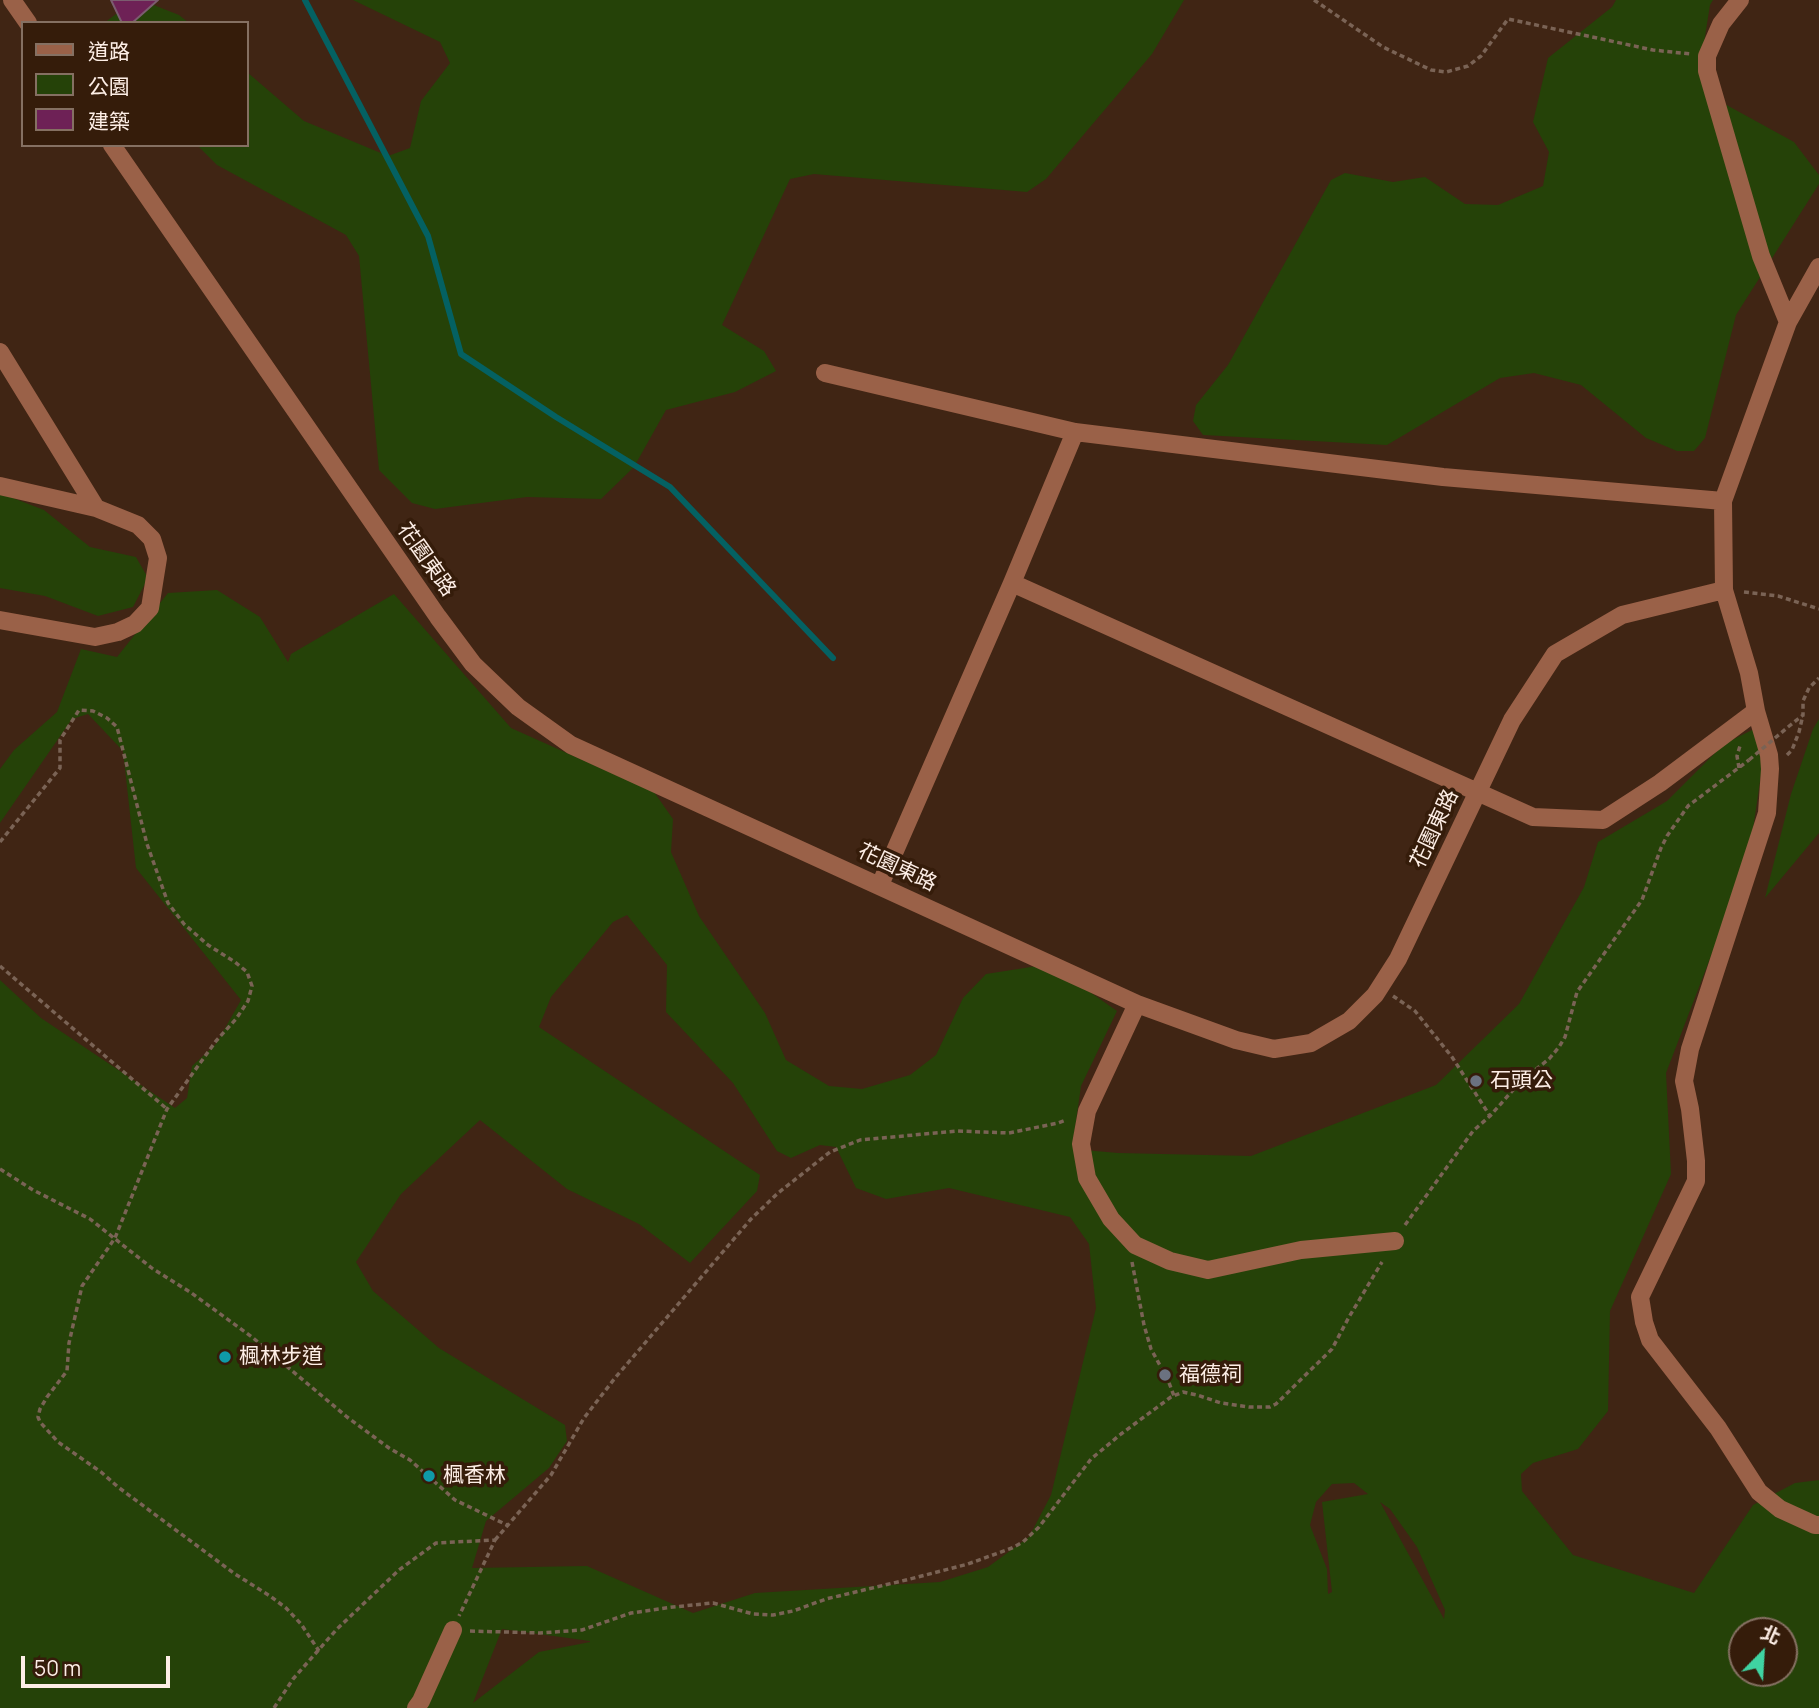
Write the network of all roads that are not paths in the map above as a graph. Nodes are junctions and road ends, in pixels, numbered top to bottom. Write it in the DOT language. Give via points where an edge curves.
graph roads {
  1 [pos="12,0"];
  2 [pos="1740,0"];
  3 [pos="27,21"];
  4 [pos="113,147"];
  5 [pos="1819,267"];
  6 [pos="1788,322"];
  7 [pos="0,352"];
  8 [pos="825,373"];
  9 [pos="1075,432"];
  10 [pos="0,486"];
  11 [pos="1723,501"];
  12 [pos="96,508"];
  13 [pos="1012,583"];
  14 [pos="1724,590"];
  15 [pos="0,620"];
  16 [pos="1756,711"];
  17 [pos="1478,792"];
  18 [pos="880,885"];
  19 [pos="1137,1004"];
  20 [pos="1395,1241"];
  21 [pos="1819,1525"];
  22 [pos="453,1630"];
  23 [pos="416,1708"];
  1 -- 3 [label="street"];
  2 -- 6 [label="street" via="1721,24 1707,56 1707,71 1761,257"];
  4 -- 18 [label="street, 花園東路" via="430,606 473,664 517,707 571,745"];
  5 -- 6 [label="street"];
  6 -- 11 [label="street"];
  7 -- 12 [label="street"];
  8 -- 9 [label="street"];
  9 -- 11 [label="street" via="1443,477"];
  9 -- 13 [label="street"];
  10 -- 12 [label="street"];
  11 -- 14 [label="street"];
  12 -- 15 [label="street" via="138,525 152,539 158,558 150,608 135,624 95,637"];
  13 -- 17 [label="street"];
  13 -- 18 [label="street"];
  14 -- 16 [label="street"];
  14 -- 17 [label="street, 花園東路" via="1622,615 1555,654 1512,720"];
  16 -- 17 [label="street" via="1603,820 1533,817"];
  16 -- 21 [label="street" via="1770,769 1767,813 1690,1049 1684,1081 1696,1181 1640,1297 1650,1340 1718,1428 1759,1492 1780,1509"];
  17 -- 19 [label="street, 花園東路" via="1398,958 1376,995 1349,1021 1311,1043 1274,1049"];
  18 -- 19 [label="street, 花園東路"];
  19 -- 20 [label="street" via="1087,1111 1081,1144 1087,1178 1111,1219 1135,1245 1170,1261 1208,1270 1301,1250"];
  22 -- 23 [label="street"];
}
